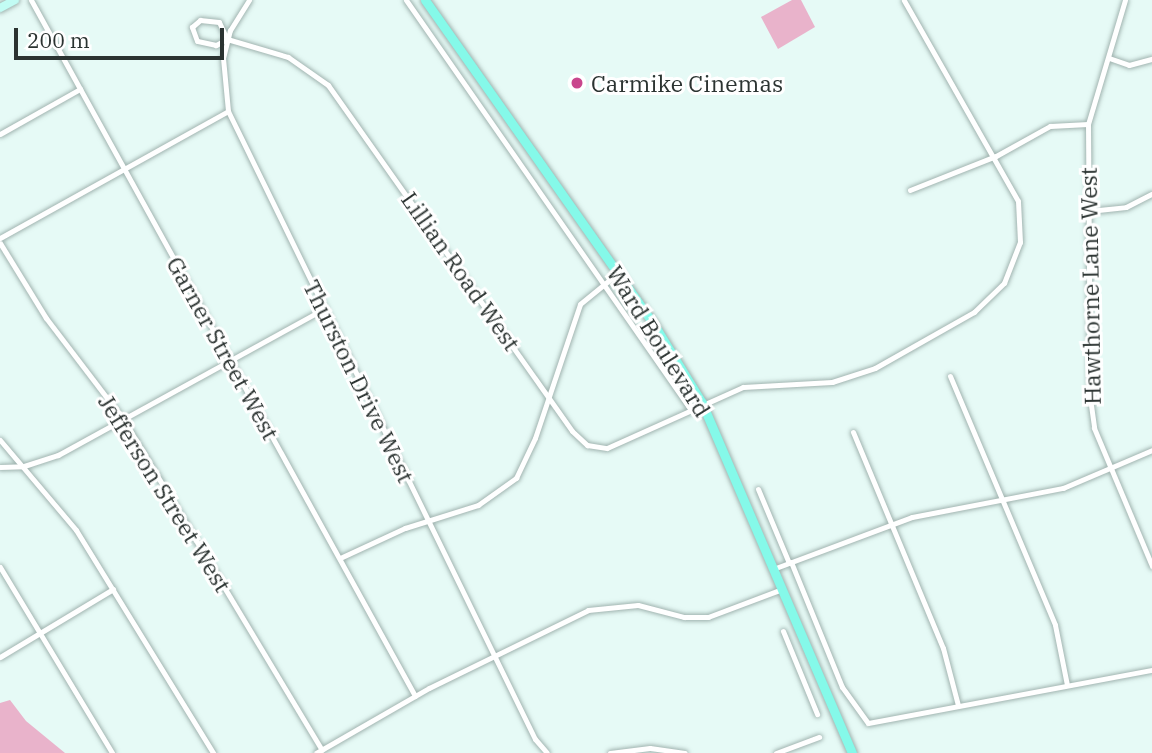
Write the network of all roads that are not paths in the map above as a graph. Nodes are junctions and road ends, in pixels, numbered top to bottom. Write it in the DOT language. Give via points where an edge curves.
graph roads {
  1 [pos="15,0"];
  2 [pos="31,0"];
  3 [pos="249,0"];
  4 [pos="406,0"];
  5 [pos="425,0"];
  6 [pos="904,0"];
  7 [pos="1125,0"];
  8 [pos="0,9"];
  9 [pos="228,38"];
  10 [pos="1109,58"];
  11 [pos="1152,59"];
  12 [pos="80,89"];
  13 [pos="228,111"];
  14 [pos="1088,124"];
  15 [pos="0,134"];
  16 [pos="996,156"];
  17 [pos="122,169"];
  18 [pos="910,190"];
  19 [pos="1152,194"];
  20 [pos="1089,211"];
  21 [pos="0,238"];
  22 [pos="0,243"];
  23 [pos="618,273"];
  24 [pos="606,282"];
  25 [pos="324,309"];
  26 [pos="230,359"];
  27 [pos="950,376"];
  28 [pos="549,397"];
  29 [pos="702,403"];
  30 [pos="690,409"];
  31 [pos="123,418"];
  32 [pos="853,432"];
  33 [pos="0,440"];
  34 [pos="1152,450"];
  35 [pos="24,466"];
  36 [pos="0,467"];
  37 [pos="1110,469"];
  38 [pos="758,489"];
  39 [pos="1003,500"];
  40 [pos="426,521"];
  41 [pos="892,524"];
  42 [pos="340,558"];
  43 [pos="790,562"];
  44 [pos="1152,566"];
  45 [pos="0,567"];
  46 [pos="773,569"];
  47 [pos="113,589"];
  48 [pos="782,589"];
  49 [pos="783,631"];
  50 [pos="41,634"];
  51 [pos="810,655"];
  52 [pos="495,656"];
  53 [pos="0,657"];
  54 [pos="796,661"];
  55 [pos="1152,670"];
  56 [pos="1067,685"];
  57 [pos="415,696"];
  58 [pos="958,705"];
  59 [pos="817,714"];
  60 [pos="819,737"];
  61 [pos="319,751"];
  62 [pos="112,753"];
  63 [pos="212,753"];
  64 [pos="547,753"];
  65 [pos="610,753"];
  66 [pos="685,753"];
  67 [pos="776,753"];
  68 [pos="852,753"];
  1 -- 8 [label="main road"];
  2 -- 12 [label="street, Garner Street West"];
  3 -- 9 [label="street, Thurston Drive West"];
  4 -- 24 [label="street"];
  5 -- 23 [label="main road, Ward Boulevard"];
  6 -- 16 [label="street, Lillian Road West"];
  7 -- 10 [label="street, Hawthorne Lane West"];
  9 -- 9 [label="street" via="216,45 200,42 192,27 200,20 219,22"];
  9 -- 13 [label="street, Thurston Drive West" via="223,71"];
  9 -- 28 [label="street, Lillian Road West" via="300,63 335,92"];
  10 -- 11 [label="street" via="1129,65"];
  10 -- 14 [label="street, Hawthorne Lane West"];
  12 -- 15 [label="street"];
  12 -- 17 [label="street, Garner Street West"];
  13 -- 17 [label="street"];
  13 -- 25 [label="street, Thurston Drive West"];
  14 -- 16 [label="street" via="1050,126"];
  14 -- 20 [label="street, Hawthorne Lane West"];
  16 -- 18 [label="street"];
  16 -- 29 [label="street, Lillian Road West" via="1018,201 1022,231 1011,271 984,304 849,378 743,387"];
  17 -- 21 [label="street"];
  17 -- 26 [label="street, Garner Street West"];
  19 -- 20 [label="street" via="1126,207"];
  20 -- 37 [label="street, Hawthorne Lane West" via="1090,398 1094,428"];
  22 -- 31 [label="street, Jefferson Street West" via="46,318"];
  23 -- 24 [label="street"];
  23 -- 29 [label="main road, Ward Boulevard"];
  24 -- 28 [label="street" via="580,304"];
  24 -- 30 [label="street"];
  25 -- 26 [label="street"];
  25 -- 40 [label="street, Thurston Drive West"];
  26 -- 31 [label="street"];
  26 -- 42 [label="street, Garner Street West"];
  27 -- 39 [label="street"];
  28 -- 30 [label="street, Lillian Road West" via="582,441 600,448 622,444"];
  28 -- 40 [label="street" via="516,478 478,505"];
  29 -- 30 [label="street, Lillian Road West"];
  29 -- 46 [label="main road, Ward Boulevard"];
  31 -- 35 [label="street" via="58,455"];
  31 -- 61 [label="street, Jefferson Street West"];
  32 -- 41 [label="street"];
  33 -- 35 [label="street"];
  34 -- 37 [label="street"];
  35 -- 36 [label="street"];
  35 -- 47 [label="street" via="57,503"];
  37 -- 39 [label="street" via="1063,488"];
  37 -- 44 [label="street, Hawthorne Lane West"];
  38 -- 43 [label="street"];
  39 -- 41 [label="street"];
  39 -- 56 [label="street" via="1055,625"];
  40 -- 42 [label="street"];
  40 -- 52 [label="street, Thurston Drive West"];
  41 -- 43 [label="street"];
  41 -- 58 [label="street" via="943,648"];
  42 -- 57 [label="street, Garner Street West"];
  43 -- 46 [label="street"];
  43 -- 58 [label="street" via="842,687 868,723"];
  45 -- 50 [label="street"];
  46 -- 48 [label="main road, Ward Boulevard"];
  47 -- 50 [label="street"];
  47 -- 63 [label="street"];
  48 -- 51 [label="main road, Ward Boulevard"];
  48 -- 52 [label="street" via="708,617 684,617 638,605 605,606"];
  49 -- 54 [label="street"];
  50 -- 53 [label="street"];
  50 -- 62 [label="street"];
  51 -- 54 [label="street"];
  51 -- 68 [label="main road, Ward Boulevard"];
  52 -- 57 [label="street"];
  52 -- 64 [label="street, Thurston Drive West" via="535,739"];
  54 -- 59 [label="street"];
  55 -- 56 [label="street"];
  56 -- 58 [label="street"];
  57 -- 61 [label="street"];
  60 -- 67 [label="street"];
  65 -- 66 [label="street" via="650,748"];
}
